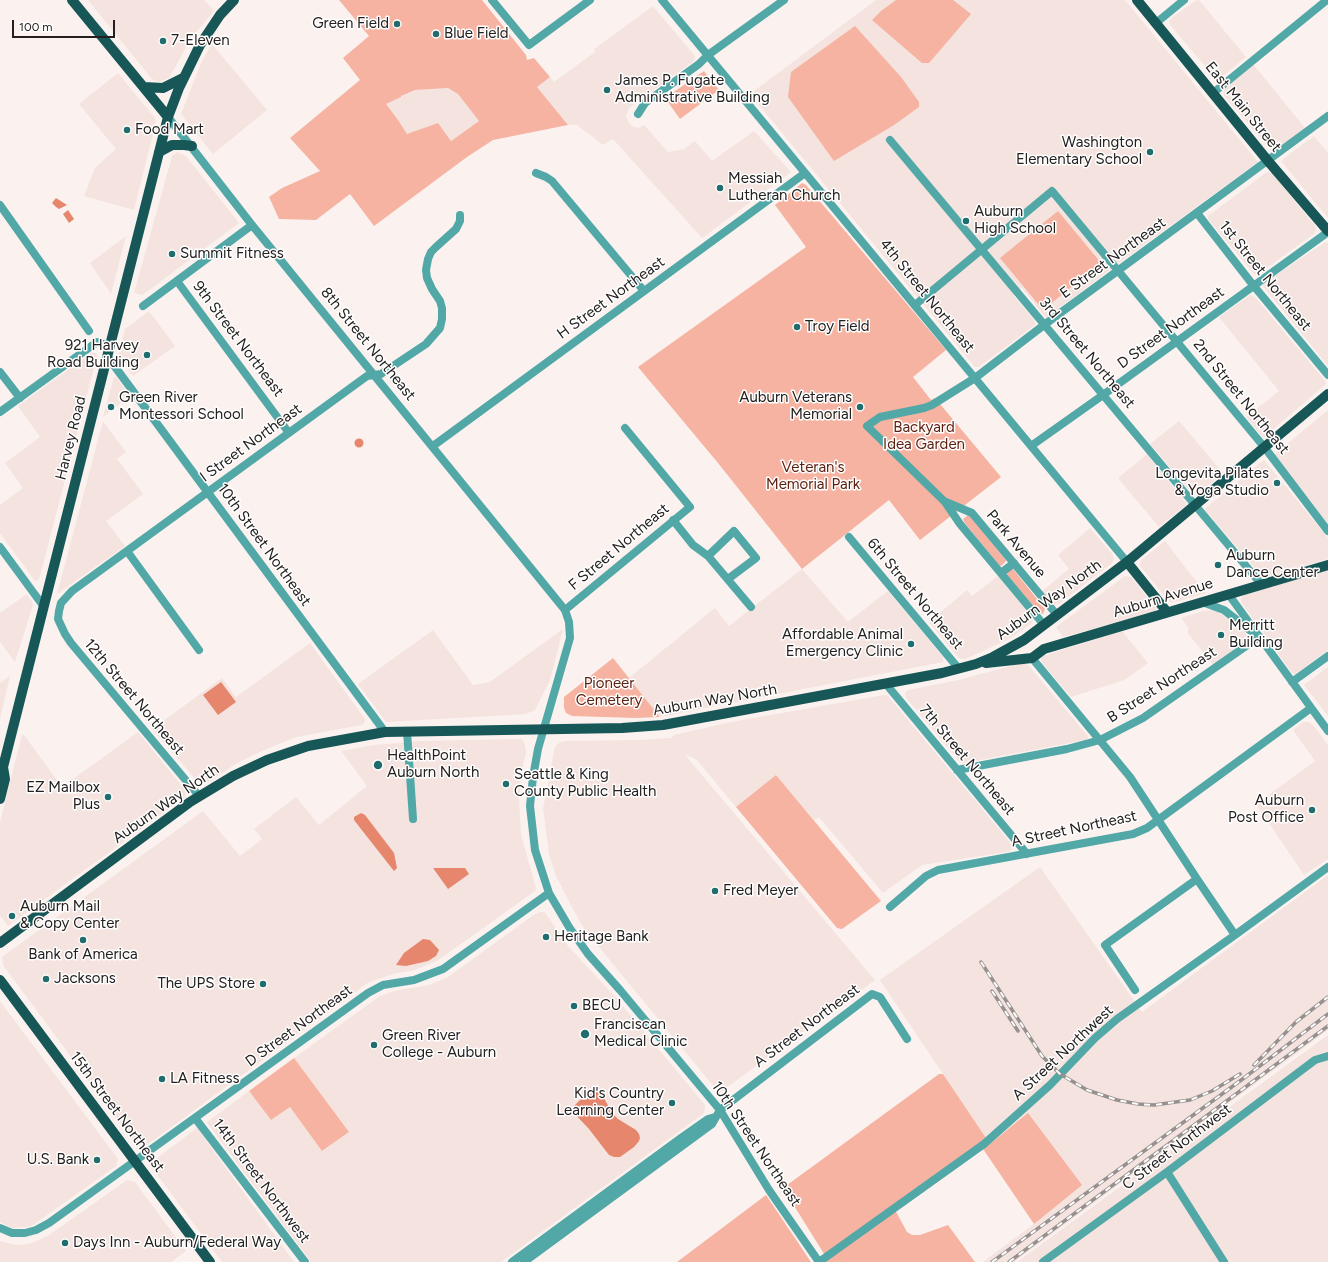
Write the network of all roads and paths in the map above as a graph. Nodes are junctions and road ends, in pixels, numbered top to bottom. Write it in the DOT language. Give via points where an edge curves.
graph roads {
  1 [pos="72,0"];
  2 [pos="234,0"];
  3 [pos="492,0"];
  4 [pos="590,0"];
  5 [pos="662,0"];
  6 [pos="784,0"];
  7 [pos="1137,0"];
  8 [pos="1184,0"];
  9 [pos="1327,0"];
  10 [pos="1156,24"];
  11 [pos="708,55"];
  12 [pos="183,78"];
  13 [pos="144,87"];
  14 [pos="1213,93"];
  15 [pos="638,114"];
  16 [pos="1328,116"];
  17 [pos="168,117"];
  18 [pos="890,140"];
  19 [pos="192,146"];
  20 [pos="160,152"];
  21 [pos="1268,161"];
  22 [pos="536,173"];
  23 [pos="805,173"];
  24 [pos="0,205"];
  25 [pos="1197,213"];
  26 [pos="460,215"];
  27 [pos="252,225"];
  28 [pos="1328,232"];
  29 [pos="982,250"];
  30 [pos="1119,271"];
  31 [pos="178,281"];
  32 [pos="1253,285"];
  33 [pos="644,292"];
  34 [pos="915,305"];
  35 [pos="143,306"];
  36 [pos="1044,325"];
  37 [pos="89,332"];
  38 [pos="1177,341"];
  39 [pos="110,346"];
  40 [pos="107,356"];
  41 [pos="0,372"];
  42 [pos="375,375"];
  43 [pos="1328,375"];
  44 [pos="975,378"];
  45 [pos="1328,394"];
  46 [pos="1103,395"];
  47 [pos="20,398"];
  48 [pos="0,412"];
  49 [pos="867,426"];
  50 [pos="625,428"];
  51 [pos="289,433"];
  52 [pos="433,446"];
  53 [pos="1031,446"];
  54 [pos="1264,448"];
  55 [pos="208,492"];
  56 [pos="945,502"];
  57 [pos="1196,505"];
  58 [pos="673,520"];
  59 [pos="1328,530"];
  60 [pos="849,537"];
  61 [pos="0,547"];
  62 [pos="127,551"];
  63 [pos="708,556"];
  64 [pos="1127,562"];
  65 [pos="1014,563"];
  66 [pos="1328,565"];
  67 [pos="1000,573"];
  68 [pos="728,579"];
  69 [pos="1261,584"];
  70 [pos="1229,595"];
  71 [pos="1202,602"];
  72 [pos="751,606"];
  73 [pos="44,607"];
  74 [pos="565,610"];
  75 [pos="59,611"];
  76 [pos="1167,612"];
  77 [pos="1056,615"];
  78 [pos="1044,625"];
  79 [pos="1259,637"];
  80 [pos="199,650"];
  81 [pos="1328,656"];
  82 [pos="1032,658"];
  83 [pos="976,664"];
  84 [pos="958,669"];
  85 [pos="1292,682"];
  86 [pos="886,684"];
  87 [pos="1311,708"];
  88 [pos="543,728"];
  89 [pos="408,731"];
  90 [pos="1328,731"];
  91 [pos="385,732"];
  92 [pos="1100,740"];
  93 [pos="3,756"];
  94 [pos="2,769"];
  95 [pos="957,770"];
  96 [pos="199,796"];
  97 [pos="0,799"];
  98 [pos="413,819"];
  99 [pos="1159,820"];
  100 [pos="1027,854"];
  101 [pos="1328,867"];
  102 [pos="1197,879"];
  103 [pos="549,893"];
  104 [pos="890,906"];
  105 [pos="1235,935"];
  106 [pos="0,943"];
  107 [pos="0,980"];
  108 [pos="1135,990"];
  109 [pos="907,1039"];
  110 [pos="1328,1056"];
  111 [pos="720,1110"];
  112 [pos="715,1117"];
  113 [pos="196,1118"];
  114 [pos="135,1162"];
  115 [pos="1167,1172"];
  116 [pos="0,1228"];
  117 [pos="210,1262"];
  118 [pos="305,1262"];
  119 [pos="512,1262"];
  120 [pos="524,1262"];
  121 [pos="819,1262"];
  122 [pos="1043,1262"];
  123 [pos="1224,1262"];
  1 -- 13 [label="main road, 8th Street Northeast"];
  2 -- 12 [label="main road, Harvey Road" via="210,28"];
  3 -- 4 [label="street" via="529,45"];
  5 -- 11 [label="street, 4th Street Northeast"];
  6 -- 11 [label="street"];
  7 -- 10 [label="main road, East Main Street"];
  8 -- 10 [label="street"];
  9 -- 14 [label="street"];
  10 -- 14 [label="main road, East Main Street"];
  11 -- 15 [label="street" via="645,103"];
  11 -- 23 [label="street, 4th Street Northeast"];
  12 -- 13 [label="main road" via="163,88"];
  12 -- 17 [label="main road, Harvey Road"];
  13 -- 17 [label="main road, 8th Street Northeast"];
  14 -- 21 [label="main road, East Main Street"];
  16 -- 21 [label="street, E Street Northeast"];
  17 -- 19 [label="street, 8th Street Northeast"];
  17 -- 20 [label="main road, Harvey Road"];
  18 -- 29 [label="street, 3rd Street Northeast"];
  19 -- 20 [label="main road" via="176,144"];
  19 -- 27 [label="street, 8th Street Northeast"];
  20 -- 39 [label="main road, Harvey Road"];
  21 -- 25 [label="street, E Street Northeast"];
  21 -- 28 [label="main road, East Main Street"];
  22 -- 33 [label="street" via="552,181"];
  23 -- 33 [label="street, H Street Northeast"];
  23 -- 34 [label="street, 4th Street Northeast"];
  24 -- 37 [label="street"];
  25 -- 30 [label="street, E Street Northeast"];
  25 -- 32 [label="street, 1st Street Northeast"];
  26 -- 42 [label="street, I Street Northeast" via="456,229 431,252 426,270 430,285 442,308 440,328 426,344 381,374"];
  27 -- 31 [label="street"];
  27 -- 42 [label="street, 8th Street Northeast"];
  28 -- 32 [label="street, D Street Northeast"];
  29 -- 30 [label="street, 2nd Street Northeast" via="1052,191"];
  29 -- 34 [label="street"];
  29 -- 36 [label="street, 3rd Street Northeast"];
  30 -- 36 [label="street, E Street Northeast"];
  30 -- 38 [label="street, 2nd Street Northeast"];
  31 -- 35 [label="street"];
  31 -- 51 [label="street, 9th Street Northeast"];
  32 -- 38 [label="street, D Street Northeast"];
  32 -- 43 [label="street, 1st Street Northeast"];
  33 -- 52 [label="street, H Street Northeast"];
  34 -- 44 [label="street, 4th Street Northeast"];
  36 -- 44 [label="street, E Street Northeast"];
  36 -- 46 [label="street, 3rd Street Northeast"];
  38 -- 46 [label="street, D Street Northeast"];
  38 -- 54 [label="street, 2nd Street Northeast"];
  39 -- 40 [label="main road, Harvey Road"];
  39 -- 47 [label="street" via="97,342"];
  40 -- 55 [label="street, 10th Street Northeast"];
  40 -- 73 [label="main road, Harvey Road"];
  41 -- 47 [label="street"];
  42 -- 51 [label="street, I Street Northeast" via="367,376"];
  42 -- 52 [label="street, 8th Street Northeast"];
  44 -- 49 [label="street, E Street Northeast" via="932,405 880,417"];
  44 -- 53 [label="street, 4th Street Northeast"];
  45 -- 54 [label="main road, Auburn Way North"];
  46 -- 53 [label="street, D Street Northeast"];
  46 -- 57 [label="street, 3rd Street Northeast"];
  47 -- 48 [label="street"];
  49 -- 56 [label="street, Park Avenue"];
  50 -- 58 [label="street, F Street Northeast" via="690,507"];
  51 -- 55 [label="street, I Street Northeast"];
  52 -- 74 [label="street, 8th Street Northeast"];
  53 -- 64 [label="street, 4th Street Northeast"];
  54 -- 57 [label="main road, Auburn Way North"];
  54 -- 59 [label="street, 2nd Street Northeast"];
  55 -- 62 [label="street, I Street Northeast"];
  55 -- 91 [label="street, 10th Street Northeast"];
  56 -- 65 [label="street, Park Avenue" via="972,513"];
  56 -- 67 [label="street, Park Avenue"];
  57 -- 64 [label="main road, Auburn Way North"];
  57 -- 69 [label="street, 3rd Street Northeast"];
  58 -- 63 [label="street" via="694,545"];
  58 -- 74 [label="street, F Street Northeast"];
  60 -- 84 [label="street, 6th Street Northeast"];
  61 -- 73 [label="street"];
  62 -- 75 [label="street, I Street Northeast" via="72,591 61,603"];
  62 -- 80 [label="street"];
  63 -- 68 [label="street"];
  63 -- 68 [label="street" via="734,530 756,558"];
  64 -- 76 [label="main road, 4th Street Northeast"];
  64 -- 77 [label="main road, Auburn Way North"];
  65 -- 67 [label="street"];
  65 -- 77 [label="street, Park Avenue"];
  66 -- 69 [label="main road, Auburn Avenue"];
  67 -- 78 [label="street, Park Avenue"];
  68 -- 72 [label="street"];
  69 -- 70 [label="main road, Auburn Avenue"];
  70 -- 71 [label="main road, Auburn Avenue"];
  70 -- 79 [label="street"];
  71 -- 76 [label="main road, Auburn Avenue"];
  71 -- 79 [label="street" via="1224,610"];
  73 -- 93 [label="main road, Harvey Road"];
  74 -- 88 [label="street, 8th Street Northeast" via="570,622 570,638"];
  75 -- 96 [label="street, 12th Street Northeast" via="58,619 71,643"];
  76 -- 82 [label="main road, Auburn Avenue" via="1044,649"];
  77 -- 78 [label="main road, Auburn Way North"];
  78 -- 83 [label="main road, Auburn Way North" via="1009,649"];
  79 -- 85 [label="street"];
  79 -- 92 [label="street, B Street Northeast" via="1143,718"];
  81 -- 85 [label="street"];
  82 -- 83 [label="main road"];
  82 -- 92 [label="street"];
  83 -- 84 [label="main road, Auburn Way North"];
  84 -- 86 [label="main road, Auburn Way North"];
  85 -- 87 [label="street"];
  86 -- 88 [label="main road, Auburn Way North" via="663,725"];
  86 -- 95 [label="street, 7th Street Northeast"];
  87 -- 90 [label="street"];
  87 -- 99 [label="street, A Street Northeast"];
  88 -- 89 [label="main road, Auburn Way North"];
  88 -- 103 [label="street" via="532,777 530,806 535,850"];
  89 -- 91 [label="main road, Auburn Way North"];
  89 -- 98 [label="street"];
  91 -- 96 [label="main road, Auburn Way North" via="308,746 267,760"];
  92 -- 95 [label="street, B Street Northeast" via="1067,749"];
  92 -- 99 [label="street" via="1130,777"];
  93 -- 94 [label="main road, Harvey Road"];
  94 -- 97 [label="main road, Harvey Road" via="5,779"];
  95 -- 100 [label="street, 7th Street Northeast"];
  96 -- 106 [label="main road, Auburn Way North"];
  99 -- 100 [label="street, A Street Northeast" via="1133,834"];
  99 -- 102 [label="street"];
  100 -- 104 [label="street, A Street Northeast" via="938,870 926,876"];
  101 -- 105 [label="street, A Street Northwest"];
  102 -- 105 [label="street"];
  102 -- 108 [label="street" via="1105,945"];
  103 -- 111 [label="street, 10th Street Northeast" via="588,954"];
  103 -- 113 [label="street, D Street Northeast" via="444,969 414,980 383,985 368,993"];
  105 -- 121 [label="street, A Street Northwest" via="1117,1019 1050,1085 984,1144"];
  107 -- 114 [label="main road, 15th Street Northeast"];
  109 -- 111 [label="street, A Street Northeast" via="880,997 872,994"];
  110 -- 115 [label="street, C Street Northwest" via="1315,1060"];
  111 -- 112 [label="street, A Street Northeast"];
  111 -- 121 [label="street, 10th Street Northeast" via="769,1190"];
  112 -- 119 [label="street, A Street Northeast" via="680,1138"];
  112 -- 120 [label="street, A Street Northeast" via="712,1124"];
  113 -- 114 [label="street, D Street Northeast"];
  113 -- 118 [label="street, 14th Street Northwest"];
  114 -- 116 [label="street, D Street Northeast" via="49,1223 31,1232 12,1233"];
  114 -- 117 [label="main road, 15th Street Northeast"];
  115 -- 122 [label="street, C Street Northwest"];
  115 -- 123 [label="street"];
}
